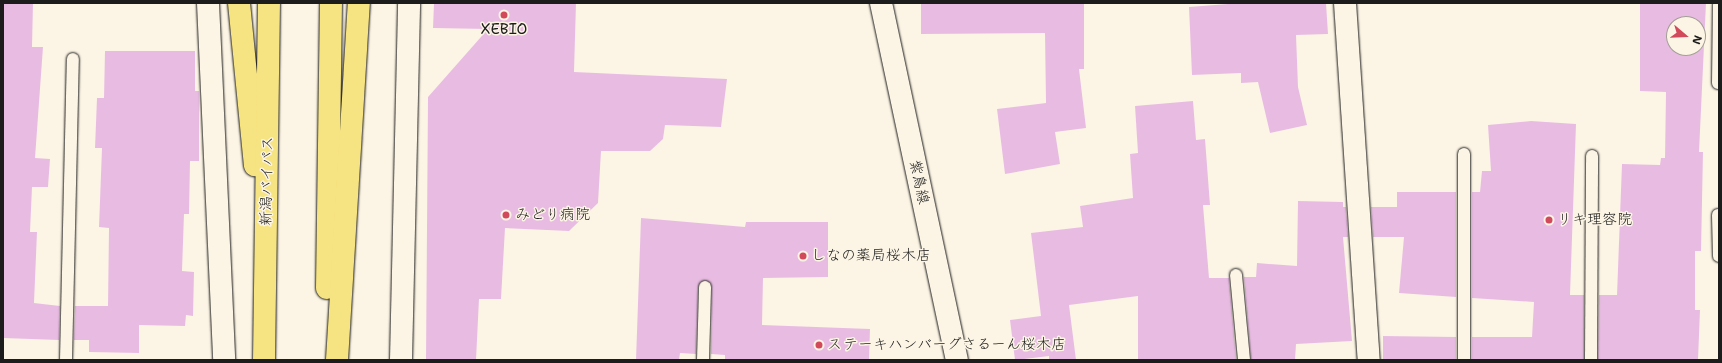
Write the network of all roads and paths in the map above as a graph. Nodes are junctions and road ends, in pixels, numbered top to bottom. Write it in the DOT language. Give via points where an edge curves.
graph roads {
  1 [pos="208,3"];
  2 [pos="239,3"];
  3 [pos="269,3"];
  4 [pos="331,3"];
  5 [pos="359,3"];
  6 [pos="409,3"];
  7 [pos="881,3"];
  8 [pos="1345,3"];
  9 [pos="1719,5"];
  10 [pos="73,59"];
  11 [pos="1718,83"];
  12 [pos="1464,154"];
  13 [pos="1592,156"];
  14 [pos="1718,215"];
  15 [pos="1719,256"];
  16 [pos="265,272"];
  17 [pos="1236,275"];
  18 [pos="705,286"];
  19 [pos="66,360"];
  20 [pos="224,360"];
  21 [pos="264,360"];
  22 [pos="326,360"];
  23 [pos="337,360"];
  24 [pos="401,360"];
  25 [pos="703,360"];
  26 [pos="957,360"];
  27 [pos="1244,360"];
  28 [pos="1369,360"];
  29 [pos="1464,360"];
  30 [pos="1591,360"];
  1 -- 20 [label="street"];
  2 -- 16 [label="highway"];
  3 -- 16 [label="highway, 新潟バイパス"];
  4 -- 22 [label="highway"];
  5 -- 23 [label="highway"];
  6 -- 24 [label="street"];
  7 -- 26 [label="street, 紫鳥線"];
  8 -- 28 [label="street"];
  9 -- 11 [label="lane"];
  10 -- 19 [label="lane"];
  12 -- 29 [label="lane"];
  13 -- 30 [label="lane"];
  14 -- 15 [label="lane"];
  16 -- 21 [label="highway, 新潟バイパス"];
  17 -- 27 [label="lane"];
  18 -- 25 [label="lane"];
}
